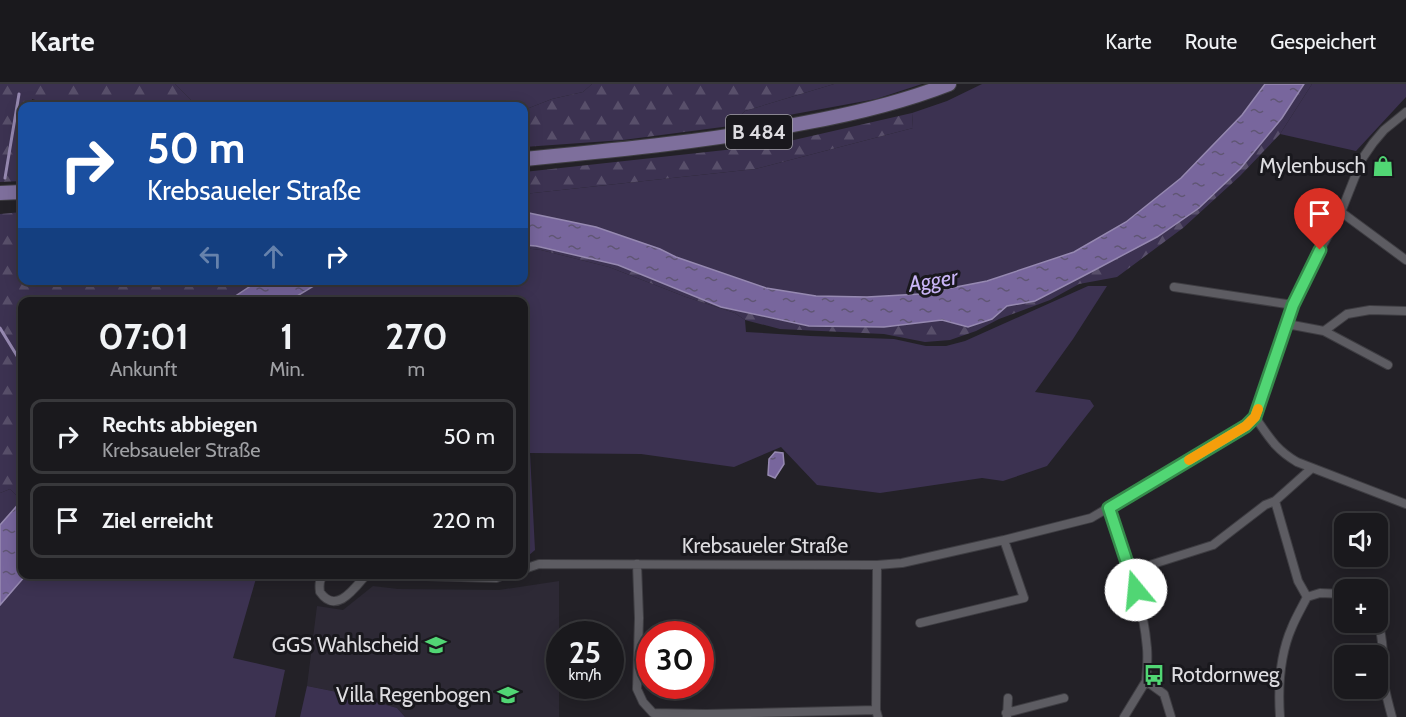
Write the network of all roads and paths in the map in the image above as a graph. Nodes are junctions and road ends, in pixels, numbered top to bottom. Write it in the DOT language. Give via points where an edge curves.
graph roads {
  1 [pos="950,84"];
  2 [pos="1406,111"];
  3 [pos="528,159"];
  4 [pos="18,192"];
  5 [pos="0,193"];
  6 [pos="1341,212"];
  7 [pos="1406,260"];
  8 [pos="1174,287"];
  9 [pos="1293,305"];
  10 [pos="1406,311"];
  11 [pos="1287,324"];
  12 [pos="1324,331"];
  13 [pos="1388,364"];
  14 [pos="1255,417"];
  15 [pos="1312,468"];
  16 [pos="1275,501"];
  17 [pos="1406,504"];
  18 [pos="1109,508"];
  19 [pos="1004,540"];
  20 [pos="637,564"];
  21 [pos="877,565"];
  22 [pos="528,568"];
  23 [pos="1131,571"];
  24 [pos="321,579"];
  25 [pos="362,579"];
  26 [pos="1334,594"];
  27 [pos="1306,597"];
  28 [pos="920,623"];
  29 [pos="1379,633"];
  30 [pos="1146,681"];
  31 [pos="1008,698"];
  32 [pos="1064,698"];
  33 [pos="877,714"];
  34 [pos="1007,715"];
  35 [pos="1124,717"];
  36 [pos="1171,717"];
  37 [pos="1280,717"];
  38 [pos="1392,717"];
  1 -- 3 [label="main road, B 484" via="852,114 758,132"];
  2 -- 6 [label="street" via="1384,130 1362,159"];
  4 -- 5 [label="main road"];
  6 -- 7 [label="street"];
  6 -- 9 [label="street"];
  8 -- 9 [label="street"];
  9 -- 11 [label="street"];
  10 -- 12 [label="street" via="1347,314"];
  11 -- 12 [label="street"];
  11 -- 14 [label="street"];
  12 -- 13 [label="street"];
  14 -- 15 [label="street" via="1277,448"];
  14 -- 18 [label="street, Krebsaueler Straße"];
  15 -- 16 [label="street"];
  15 -- 17 [label="street"];
  16 -- 23 [label="street" via="1213,545"];
  16 -- 27 [label="street"];
  18 -- 19 [label="street, Krebsaueler Straße" via="1091,518"];
  18 -- 23 [label="street"];
  19 -- 21 [label="street, Krebsaueler Straße"];
  19 -- 28 [label="street" via="1024,598"];
  20 -- 21 [label="street, Krebsaueler Straße"];
  20 -- 22 [label="street, Krebsaueler Straße" via="539,564"];
  20 -- 33 [label="street" via="637,689 653,713"];
  21 -- 33 [label="street"];
  23 -- 30 [label="street" via="1148,650"];
  24 -- 25 [label="street" via="320,592 332,602 347,596"];
  26 -- 27 [label="street"];
  27 -- 37 [label="street" via="1284,653"];
  29 -- 38 [label="street"];
  30 -- 35 [label="street"];
  30 -- 36 [label="street" via="1164,694"];
  31 -- 34 [label="street"];
  32 -- 34 [label="street"];
}
